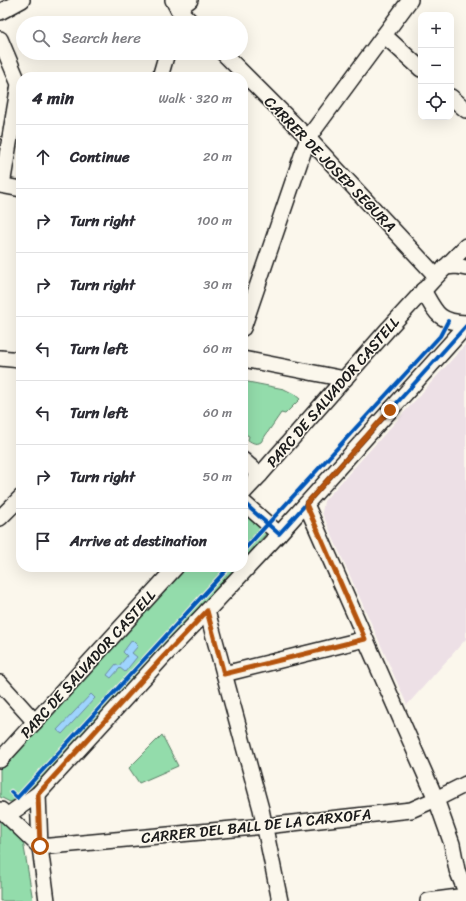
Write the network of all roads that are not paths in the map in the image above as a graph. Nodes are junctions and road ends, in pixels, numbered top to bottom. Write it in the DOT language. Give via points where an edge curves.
graph roads {
  1 [pos="410,0"];
  2 [pos="16,1"];
  3 [pos="179,8"];
  4 [pos="0,12"];
  5 [pos="186,16"];
  6 [pos="384,35"];
  7 [pos="0,39"];
  8 [pos="165,60"];
  9 [pos="230,60"];
  10 [pos="418,66"];
  11 [pos="161,72"];
  12 [pos="242,72"];
  13 [pos="16,77"];
  14 [pos="248,78"];
  15 [pos="454,100"];
  16 [pos="16,101"];
  17 [pos="466,110"];
  18 [pos="308,138"];
  19 [pos="1,185"];
  20 [pos="16,188"];
  21 [pos="466,246"];
  22 [pos="466,268"];
  23 [pos="441,272"];
  24 [pos="423,290"];
  25 [pos="248,313"];
  26 [pos="466,323"];
  27 [pos="466,326"];
  28 [pos="0,358"];
  29 [pos="16,360"];
  30 [pos="248,360"];
  31 [pos="345,379"];
  32 [pos="248,464"];
  33 [pos="260,475"];
  34 [pos="248,488"];
  35 [pos="16,502"];
  36 [pos="306,504"];
  37 [pos="248,506"];
  38 [pos="0,518"];
  39 [pos="279,534"];
  40 [pos="248,567"];
  41 [pos="171,572"];
  42 [pos="243,572"];
  43 [pos="207,611"];
  44 [pos="365,639"];
  45 [pos="224,674"];
  46 [pos="0,683"];
  47 [pos="35,722"];
  48 [pos="0,760"];
  49 [pos="466,784"];
  50 [pos="38,794"];
  51 [pos="436,799"];
  52 [pos="4,812"];
  53 [pos="265,826"];
  54 [pos="40,846"];
  55 [pos="462,871"];
  56 [pos="466,892"];
  57 [pos="466,897"];
  58 [pos="47,901"];
  59 [pos="280,901"];
  60 [pos="428,901"];
  61 [pos="464,901"];
  1 -- 6 [label="street"];
  2 -- 4 [label="street"];
  3 -- 5 [label="street"];
  6 -- 10 [label="street"];
  6 -- 18 [label="street"];
  7 -- 13 [label="street"];
  8 -- 11 [label="street"];
  9 -- 12 [label="street, CARRER DE JOSEP SEGURA"];
  14 -- 18 [label="street, CARRER DE JOSEP SEGURA"];
  15 -- 17 [label="street"];
  16 -- 19 [label="street"];
  18 -- 23 [label="street, CARRER DE JOSEP SEGURA"];
  18 -- 25 [label="street"];
  19 -- 20 [label="street"];
  21 -- 23 [label="street, PARC DE SALVADOR CASTELL"];
  22 -- 23 [label="street" via="456,266"];
  23 -- 24 [label="street, PARC DE SALVADOR CASTELL"];
  24 -- 26 [label="street" via="439,316 448,321"];
  24 -- 31 [label="street, PARC DE SALVADOR CASTELL"];
  27 -- 36 [label="street"];
  28 -- 29 [label="street"];
  30 -- 31 [label="street"];
  31 -- 33 [label="street, PARC DE SALVADOR CASTELL"];
  32 -- 33 [label="street"];
  33 -- 34 [label="street, PARC DE SALVADOR CASTELL"];
  35 -- 38 [label="street"];
  36 -- 39 [label="street"];
  36 -- 44 [label="street"];
  37 -- 39 [label="street"];
  39 -- 40 [label="street"];
  41 -- 47 [label="street, PARC DE SALVADOR CASTELL"];
  42 -- 43 [label="street"];
  43 -- 45 [label="street"];
  43 -- 50 [label="street"];
  44 -- 45 [label="street"];
  44 -- 51 [label="street"];
  45 -- 53 [label="street"];
  46 -- 47 [label="street"];
  47 -- 48 [label="street, PARC DE SALVADOR CASTELL"];
  49 -- 51 [label="street, CARRER DEL BALL DE LA CARXOFA"];
  50 -- 52 [label="street"];
  50 -- 54 [label="street"];
  51 -- 53 [label="street, CARRER DEL BALL DE LA CARXOFA" via="411,810"];
  51 -- 55 [label="street"];
  52 -- 54 [label="street"];
  53 -- 54 [label="street, CARRER DEL BALL DE LA CARXOFA"];
  53 -- 59 [label="street"];
  54 -- 58 [label="street"];
  55 -- 56 [label="street"];
  57 -- 60 [label="street"];
  57 -- 61 [label="street"];
}
